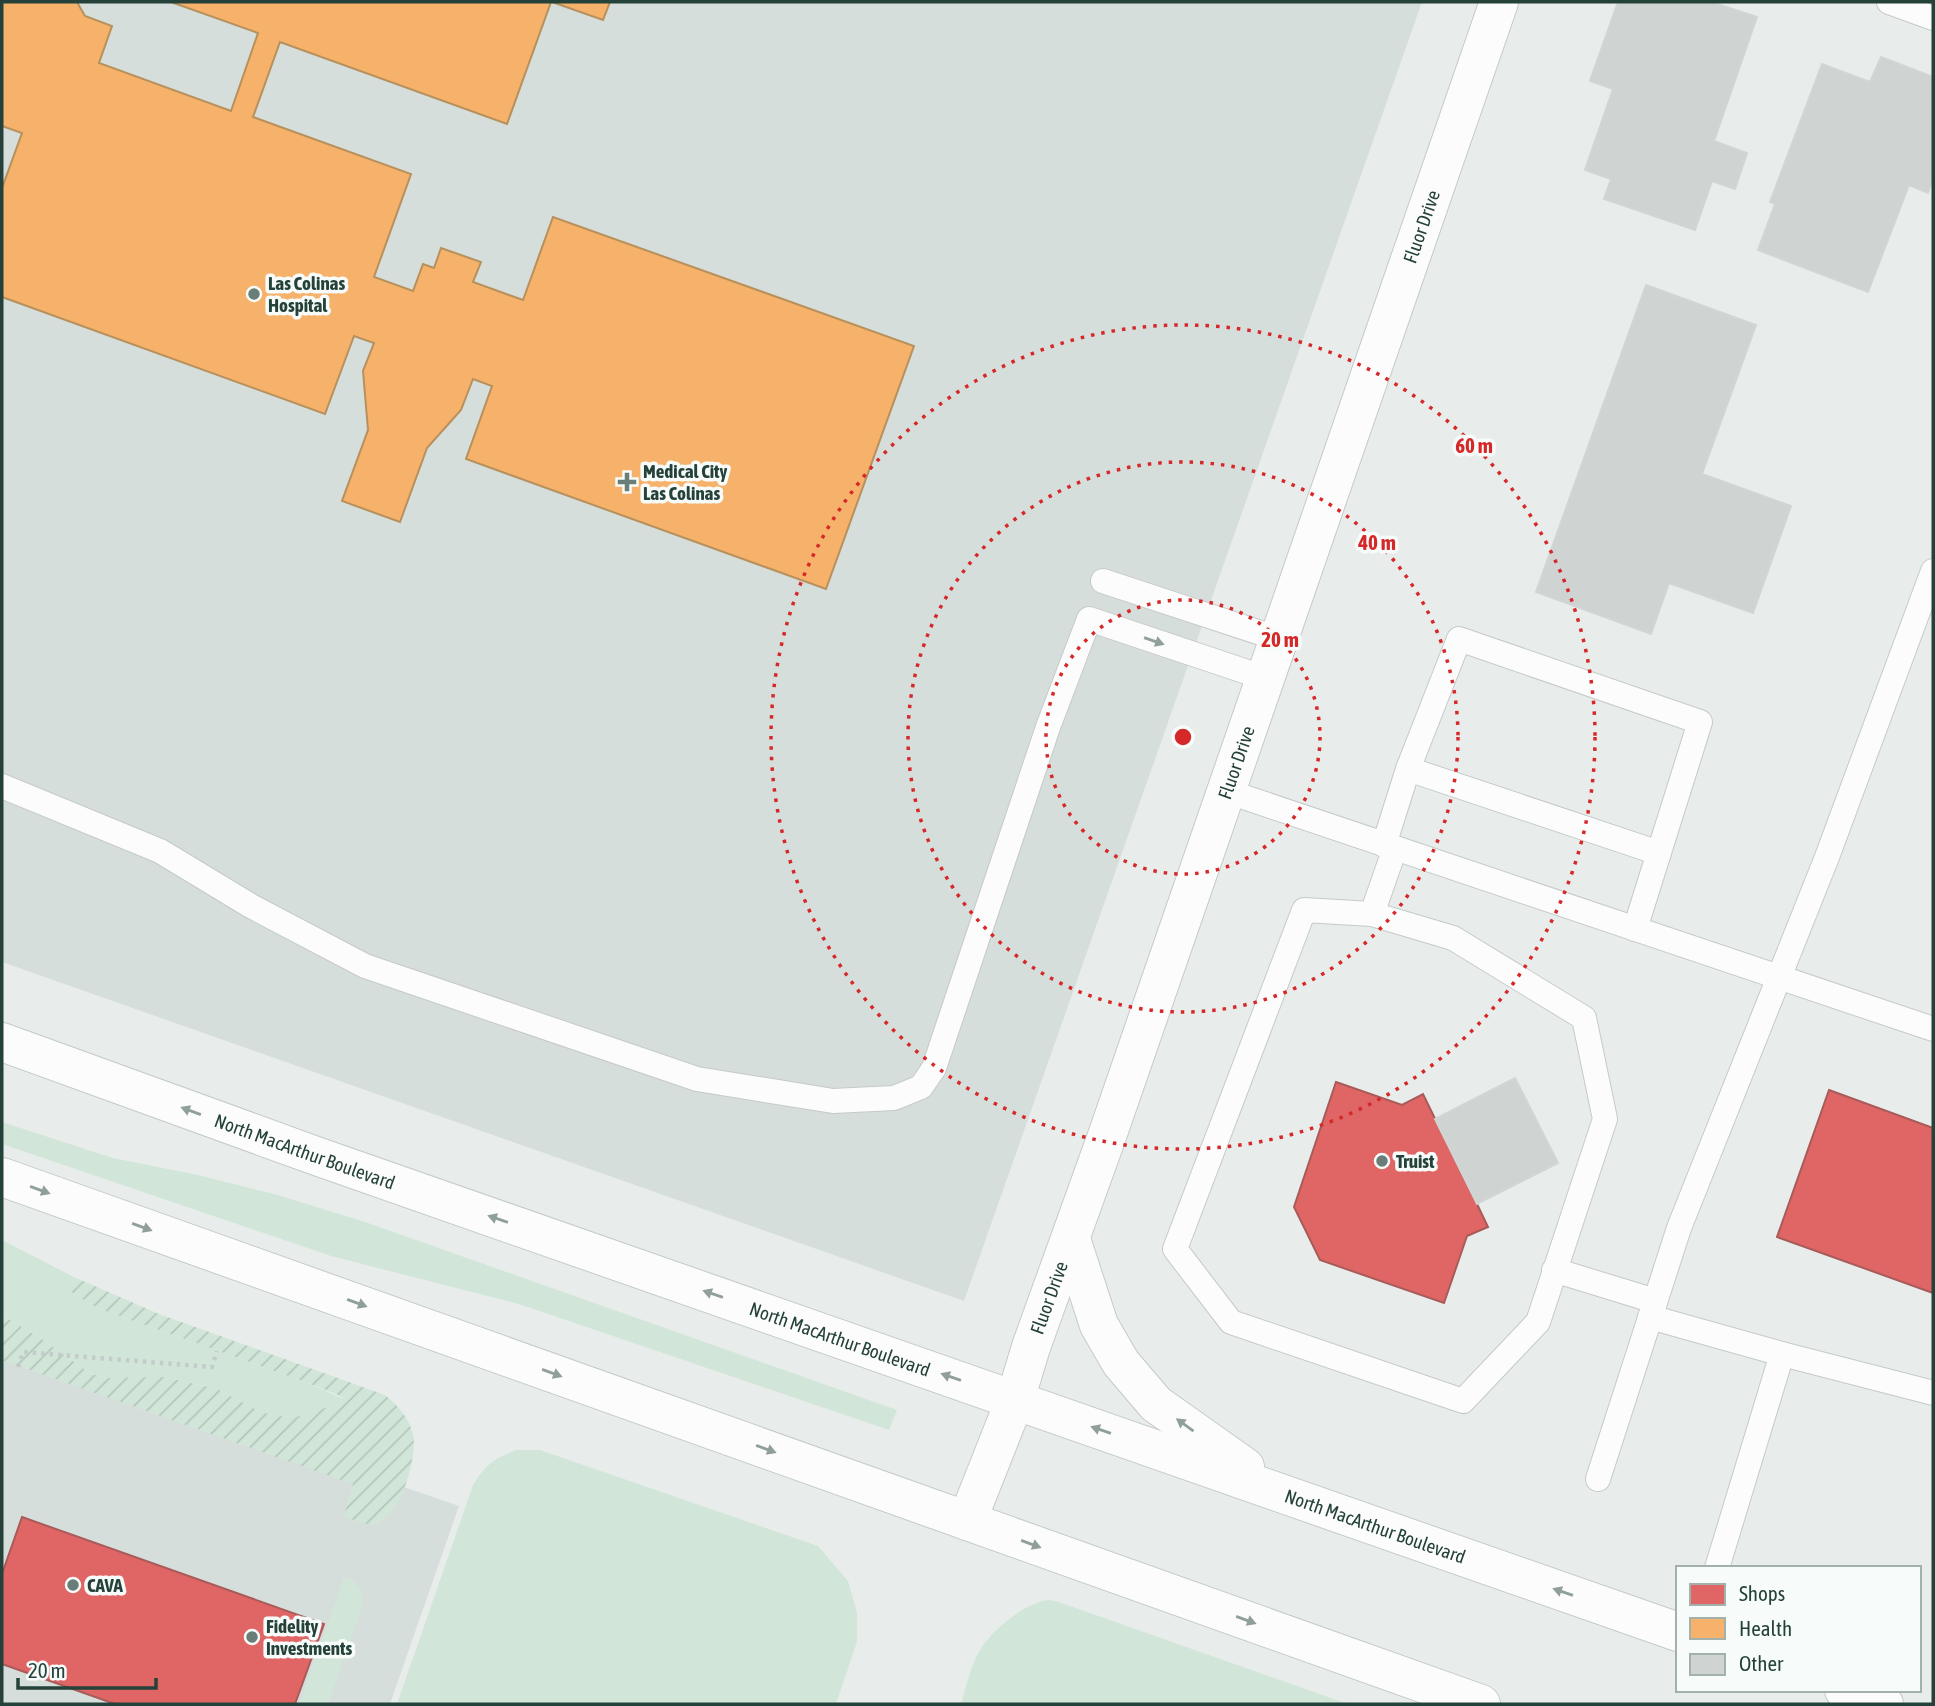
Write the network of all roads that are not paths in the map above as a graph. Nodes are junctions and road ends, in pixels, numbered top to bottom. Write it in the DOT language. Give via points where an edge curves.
graph roads {
  1 [pos="1499,2"];
  2 [pos="1889,2"];
  3 [pos="1933,18"];
  4 [pos="1933,571"];
  5 [pos="1103,582"];
  6 [pos="1279,639"];
  7 [pos="1265,678"];
  8 [pos="1408,769"];
  9 [pos="2,786"];
  10 [pos="1226,791"];
  11 [pos="1389,847"];
  12 [pos="1659,853"];
  13 [pos="1372,914"];
  14 [pos="1634,929"];
  15 [pos="1779,977"];
  16 [pos="1933,1029"];
  17 [pos="2,1042"];
  18 [pos="2,1177"];
  19 [pos="1071,1239"];
  20 [pos="1554,1270"];
  21 [pos="1653,1309"];
  22 [pos="1782,1354"];
  23 [pos="1933,1394"];
  24 [pos="1015,1400"];
  25 [pos="1598,1479"];
  26 [pos="1281,1493"];
  27 [pos="967,1521"];
  28 [pos="1718,1566"];
  29 [pos="1676,1631"];
  30 [pos="1850,1692"];
  31 [pos="1481,1704"];
  32 [pos="1884,1704"];
  1 -- 6 [label="main road, Fluor Drive"];
  2 -- 3 [label="lane"];
  4 -- 15 [label="lane"];
  5 -- 6 [label="lane"];
  6 -- 7 [label="main road, Fluor Drive"];
  9 -- 7 [label="lane, one-way" via="160,851 365,966 697,1079 833,1101 894,1098 921,1087 934,1068 1048,727 1089,619"];
  7 -- 10 [label="main road, Fluor Drive"];
  8 -- 11 [label="lane"];
  8 -- 12 [label="lane"];
  8 -- 12 [label="lane" via="1459,639 1700,722"];
  10 -- 11 [label="lane"];
  10 -- 19 [label="main road, Fluor Drive"];
  11 -- 13 [label="lane"];
  11 -- 14 [label="lane"];
  12 -- 14 [label="lane"];
  13 -- 20 [label="lane" via="1452,938 1584,1018 1605,1119"];
  13 -- 20 [label="lane" via="1304,910 1175,1249 1231,1322 1463,1401 1538,1322"];
  14 -- 15 [label="lane"];
  15 -- 16 [label="lane"];
  15 -- 21 [label="lane" via="1679,1228"];
  24 -- 17 [label="main road, North MacArthur Boulevard, one-way"];
  18 -- 27 [label="main road, one-way"];
  19 -- 24 [label="main road, Fluor Drive"];
  26 -- 19 [label="main road, one-way" via="1156,1404 1121,1363 1099,1325"];
  20 -- 21 [label="lane"];
  21 -- 22 [label="lane"];
  21 -- 25 [label="lane"];
  22 -- 23 [label="lane"];
  22 -- 28 [label="lane"];
  26 -- 24 [label="main road, North MacArthur Boulevard, one-way"];
  24 -- 27 [label="main road, Fluor Drive"];
  29 -- 26 [label="main road, North MacArthur Boulevard, one-way"];
  27 -- 31 [label="main road, one-way"];
  30 -- 32 [label="main road"];
}
